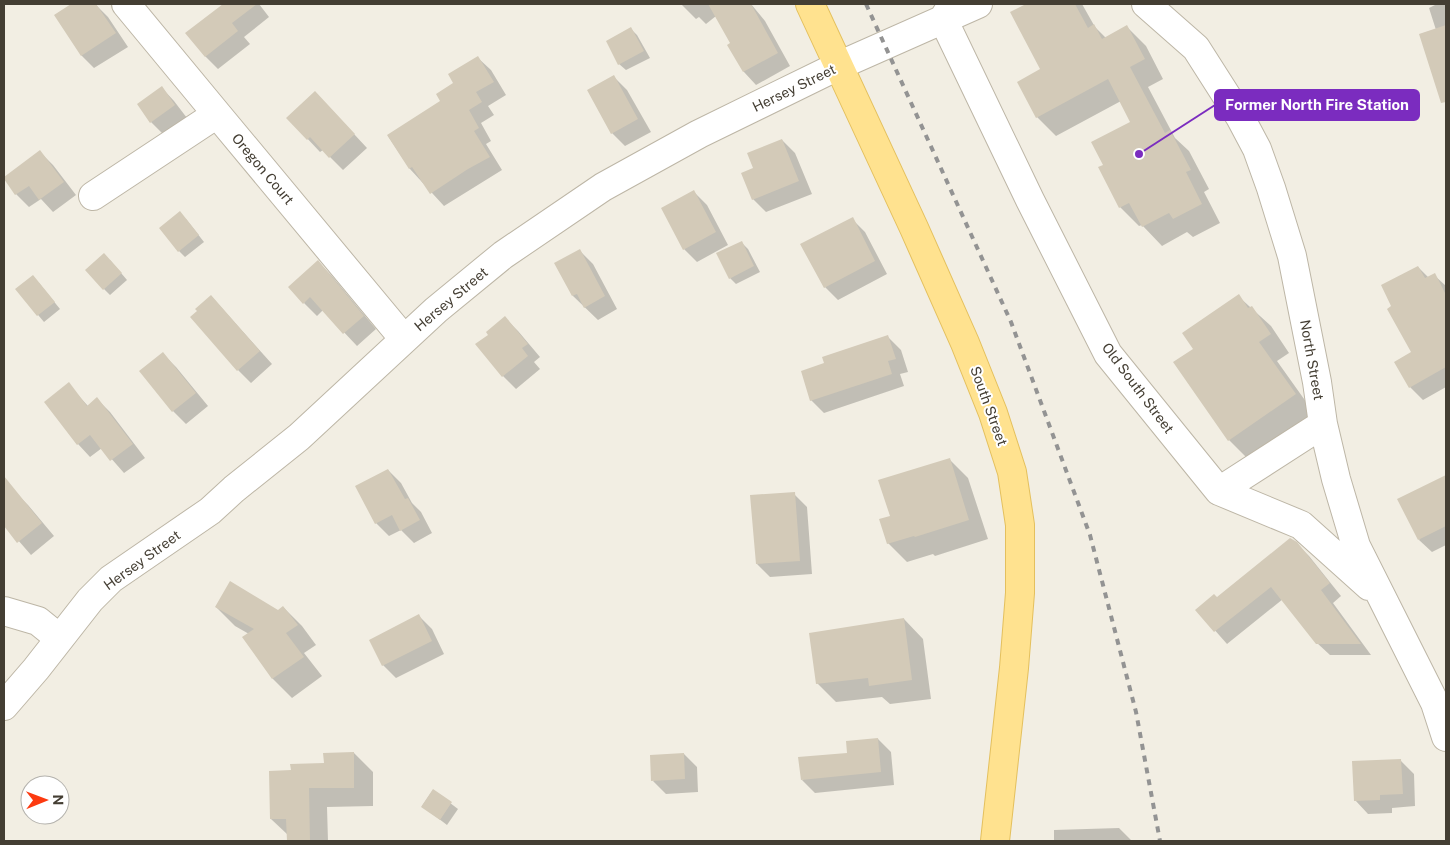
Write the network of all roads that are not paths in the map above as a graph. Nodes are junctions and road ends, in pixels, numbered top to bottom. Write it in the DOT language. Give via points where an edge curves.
graph roads {
  1 [pos="126,4"];
  2 [pos="810,4"];
  3 [pos="978,4"];
  4 [pos="1146,4"];
  5 [pos="948,12"];
  6 [pos="838,66"];
  7 [pos="217,114"];
  8 [pos="93,196"];
  9 [pos="404,339"];
  10 [pos="1323,424"];
  11 [pos="1219,491"];
  12 [pos="1382,597"];
  13 [pos="4,611"];
  14 [pos="59,638"];
  15 [pos="4,706"];
  16 [pos="1444,725"];
  17 [pos="995,841"];
  1 -- 7 [label="street, Oregon Court"];
  2 -- 6 [label="main road, South Street"];
  3 -- 5 [label="street, Hersey Street"];
  4 -- 10 [label="street, North Street" via="1196,48 1257,149 1292,256"];
  5 -- 6 [label="street, Hersey Street"];
  5 -- 11 [label="street, Old South Street" via="1030,200 1108,354"];
  6 -- 9 [label="street, Hersey Street" via="699,134 603,187 503,255"];
  6 -- 17 [label="main road, South Street" via="965,343 1012,472 1020,525 1020,593"];
  7 -- 8 [label="street"];
  7 -- 9 [label="street, Oregon Court"];
  9 -- 14 [label="street, Hersey Street" via="299,437 234,488 210,512 111,579"];
  10 -- 11 [label="street"];
  10 -- 12 [label="street, North Street" via="1356,546"];
  11 -- 12 [label="street, Old South Street" via="1301,525"];
  12 -- 16 [label="street, North Street"];
  13 -- 14 [label="street" via="38,621"];
  14 -- 15 [label="street, Hersey Street"];
}
